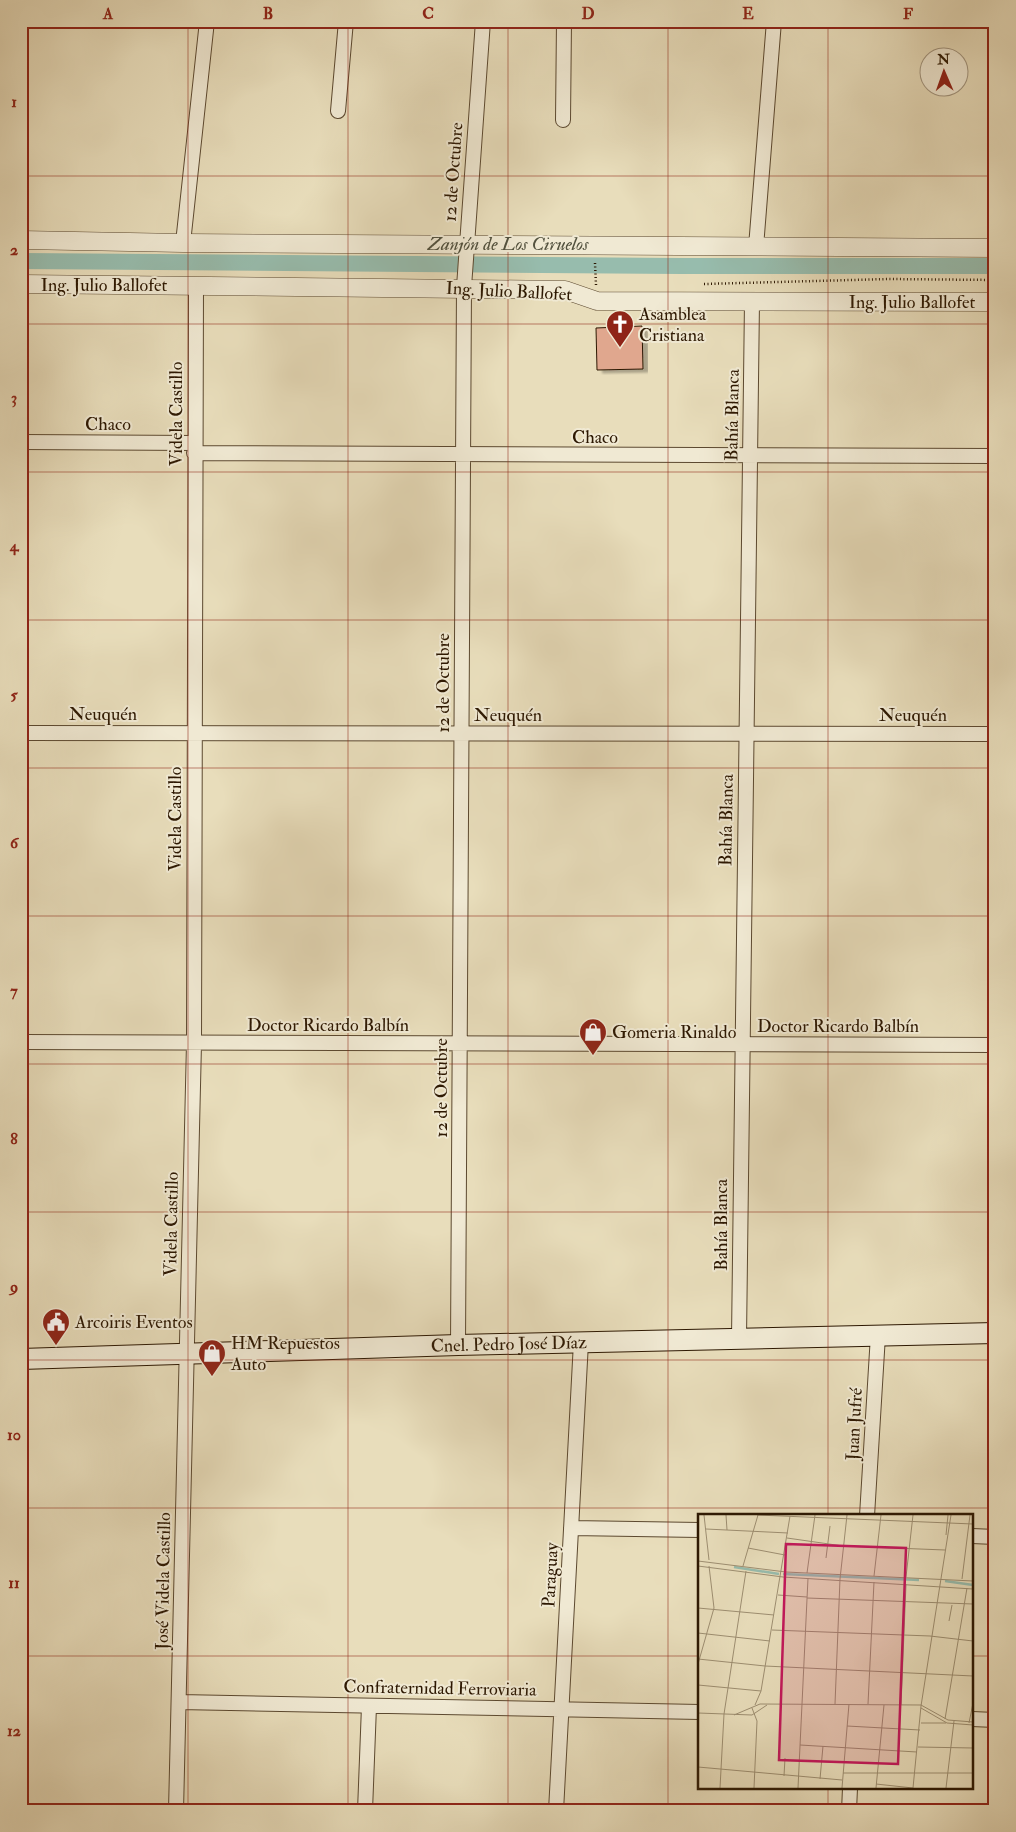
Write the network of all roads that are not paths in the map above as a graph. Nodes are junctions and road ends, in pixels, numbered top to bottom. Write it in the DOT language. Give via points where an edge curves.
graph roads {
  1 [pos="207,21"];
  2 [pos="346,21"];
  3 [pos="483,21"];
  4 [pos="564,21"];
  5 [pos="774,21"];
  6 [pos="338,111"];
  7 [pos="563,120"];
  8 [pos="21,240"];
  9 [pos="183,243"];
  10 [pos="756,247"];
  11 [pos="995,248"];
  12 [pos="465,250"];
  13 [pos="464,281"];
  14 [pos="21,284"];
  15 [pos="196,286"];
  16 [pos="752,301"];
  17 [pos="995,302"];
  18 [pos="21,442"];
  19 [pos="194,448"];
  20 [pos="463,455"];
  21 [pos="995,456"];
  22 [pos="750,457"];
  23 [pos="21,733"];
  24 [pos="194,734"];
  25 [pos="461,734"];
  26 [pos="746,734"];
  27 [pos="995,734"];
  28 [pos="21,1042"];
  29 [pos="194,1043"];
  30 [pos="741,1044"];
  31 [pos="460,1045"];
  32 [pos="995,1045"];
  33 [pos="995,1333"];
  34 [pos="878,1336"];
  35 [pos="739,1338"];
  36 [pos="581,1342"];
  37 [pos="458,1345"];
  38 [pos="188,1352"];
  39 [pos="21,1359"];
  40 [pos="867,1514"];
  41 [pos="571,1528"];
  42 [pos="698,1530"];
  43 [pos="974,1536"];
  44 [pos="995,1536"];
  45 [pos="179,1702"];
  46 [pos="369,1706"];
  47 [pos="562,1709"];
  48 [pos="698,1712"];
  49 [pos="974,1719"];
  50 [pos="995,1720"];
  51 [pos="850,1790"];
  52 [pos="176,1811"];
  53 [pos="365,1811"];
  54 [pos="556,1811"];
  55 [pos="849,1811"];
  1 -- 9 [label="street"];
  2 -- 6 [label="street"];
  3 -- 12 [label="street, 12 de Octubre"];
  4 -- 7 [label="street"];
  5 -- 10 [label="street"];
  8 -- 9 [label="street"];
  9 -- 12 [label="street"];
  10 -- 11 [label="street"];
  10 -- 12 [label="street"];
  12 -- 13 [label="street, 12 de Octubre"];
  13 -- 15 [label="street, Ing. Julio Ballofet"];
  13 -- 16 [label="street, Ing. Julio Ballofet" via="565,290 597,301"];
  13 -- 20 [label="street, 12 de Octubre"];
  14 -- 15 [label="street, Ing. Julio Ballofet"];
  15 -- 19 [label="street, Videla Castillo"];
  16 -- 17 [label="street, Ing. Julio Ballofet"];
  16 -- 22 [label="street, Bahía Blanca"];
  18 -- 19 [label="street, Chaco"];
  19 -- 20 [label="street, Chaco"];
  19 -- 24 [label="street, Videla Castillo"];
  20 -- 22 [label="street, Chaco"];
  20 -- 25 [label="street, 12 de Octubre"];
  21 -- 22 [label="street, Chaco"];
  22 -- 26 [label="street, Bahía Blanca"];
  23 -- 24 [label="street, Neuquén"];
  24 -- 25 [label="street, Neuquén"];
  24 -- 29 [label="street, Videla Castillo"];
  25 -- 26 [label="street, Neuquén"];
  25 -- 31 [label="street, 12 de Octubre"];
  26 -- 27 [label="street, Neuquén"];
  26 -- 30 [label="street, Bahía Blanca"];
  28 -- 29 [label="street, Doctor Ricardo Balbín"];
  29 -- 31 [label="street, Doctor Ricardo Balbín"];
  29 -- 38 [label="street, Videla Castillo"];
  30 -- 31 [label="street, Doctor Ricardo Balbín"];
  30 -- 32 [label="street, Doctor Ricardo Balbín"];
  30 -- 35 [label="street, Bahía Blanca"];
  31 -- 37 [label="street, 12 de Octubre"];
  33 -- 34 [label="main road, Cnel. Pedro José Díaz"];
  34 -- 35 [label="main road, Cnel. Pedro José Díaz"];
  34 -- 40 [label="street, Juan Jufré"];
  35 -- 36 [label="main road, Cnel. Pedro José Díaz"];
  36 -- 37 [label="main road, Cnel. Pedro José Díaz"];
  36 -- 41 [label="street, Paraguay"];
  37 -- 38 [label="main road, Cnel. Pedro José Díaz"];
  38 -- 39 [label="main road, Cnel. Pedro José Díaz"];
  38 -- 45 [label="street, José Videla Castillo"];
  41 -- 42 [label="street"];
  41 -- 47 [label="street, Paraguay"];
  43 -- 44 [label="street"];
  45 -- 46 [label="street, Confraternidad Ferroviaria"];
  45 -- 52 [label="street, José Videla Castillo"];
  46 -- 47 [label="street, Confraternidad Ferroviaria"];
  46 -- 53 [label="street"];
  47 -- 48 [label="street, Confraternidad Ferroviaria"];
  47 -- 54 [label="street, Paraguay"];
  49 -- 50 [label="street"];
  51 -- 55 [label="street"];
}
